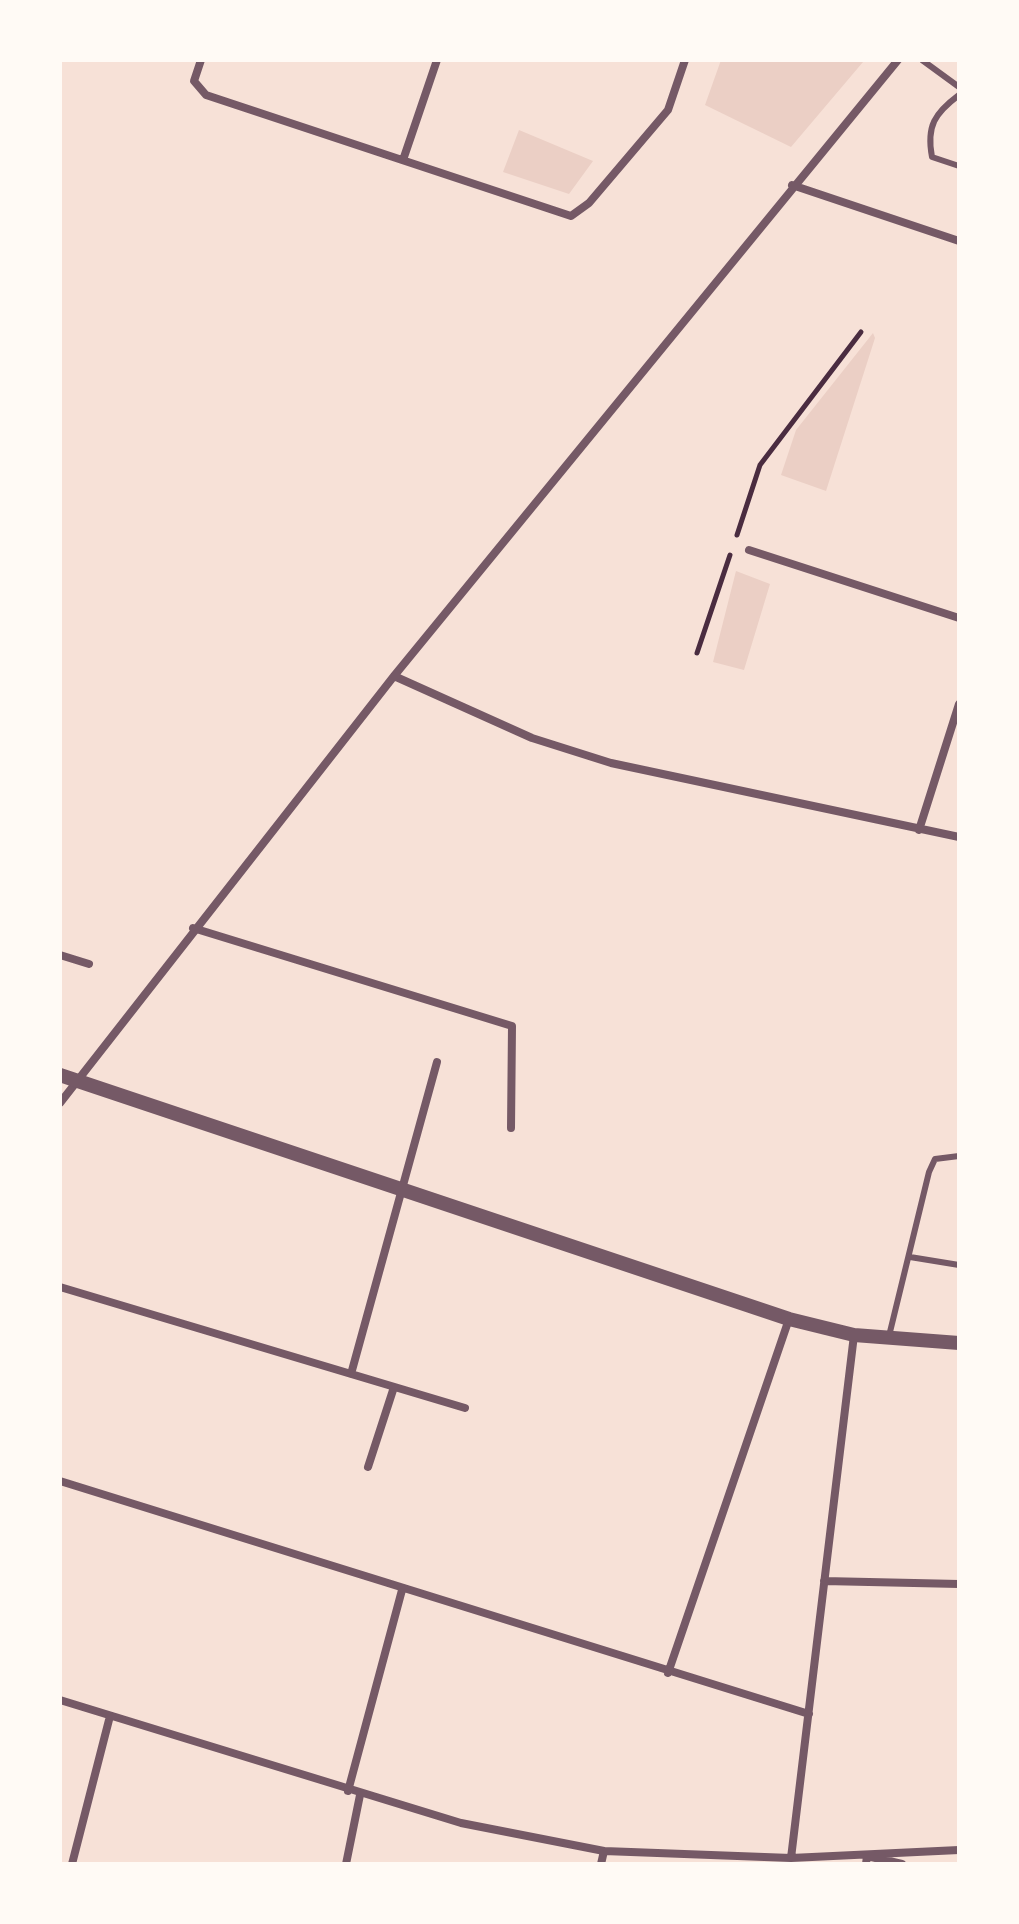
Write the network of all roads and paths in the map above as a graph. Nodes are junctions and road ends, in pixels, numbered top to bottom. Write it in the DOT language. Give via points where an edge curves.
graph roads {
  1 [pos="201,60"];
  2 [pos="437,60"];
  3 [pos="685,60"];
  4 [pos="898,60"];
  5 [pos="922,60"];
  6 [pos="959,87"];
  7 [pos="959,95"];
  8 [pos="403,160"];
  9 [pos="959,166"];
  10 [pos="792,185"];
  11 [pos="959,241"];
  12 [pos="861,332"];
  13 [pos="749,550"];
  14 [pos="959,618"];
  15 [pos="697,653"];
  16 [pos="394,676"];
  17 [pos="959,704"];
  18 [pos="919,830"];
  19 [pos="959,837"];
  20 [pos="193,928"];
  21 [pos="60,955"];
  22 [pos="89,964"];
  23 [pos="437,1062"];
  24 [pos="60,1075"];
  25 [pos="77,1081"];
  26 [pos="60,1103"];
  27 [pos="511,1128"];
  28 [pos="959,1156"];
  29 [pos="404,1189"];
  30 [pos="910,1257"];
  31 [pos="959,1265"];
  32 [pos="60,1287"];
  33 [pos="789,1319"];
  34 [pos="854,1335"];
  35 [pos="888,1339"];
  36 [pos="959,1343"];
  37 [pos="351,1374"];
  38 [pos="394,1387"];
  39 [pos="465,1408"];
  40 [pos="368,1467"];
  41 [pos="60,1481"];
  42 [pos="824,1581"];
  43 [pos="959,1584"];
  44 [pos="402,1590"];
  45 [pos="668,1673"];
  46 [pos="60,1700"];
  47 [pos="809,1714"];
  48 [pos="110,1716"];
  49 [pos="348,1791"];
  50 [pos="360,1795"];
  51 [pos="959,1850"];
  52 [pos="604,1851"];
  53 [pos="791,1858"];
  54 [pos="867,1860"];
  55 [pos="72,1864"];
  56 [pos="346,1864"];
  57 [pos="601,1864"];
  58 [pos="902,1864"];
  1 -- 8 [label="street" via="194,81 206,95"];
  2 -- 8 [label="street"];
  3 -- 8 [label="street" via="668,110 589,203 571,216"];
  4 -- 10 [label="street"];
  5 -- 6 [label="lane"];
  7 -- 9 [label="lane" via="935,113 928,137 932,157"];
  10 -- 11 [label="street"];
  10 -- 16 [label="street"];
  12 -- 15 [label="path" via="760,465"];
  13 -- 14 [label="street"];
  16 -- 18 [label="street" via="532,738 611,763"];
  16 -- 20 [label="street"];
  17 -- 18 [label="street"];
  18 -- 19 [label="street"];
  20 -- 25 [label="street"];
  20 -- 27 [label="street" via="512,1026"];
  21 -- 22 [label="street"];
  23 -- 29 [label="street"];
  24 -- 25 [label="street"];
  25 -- 26 [label="street"];
  25 -- 29 [label="street"];
  28 -- 30 [label="lane" via="935,1159"];
  29 -- 33 [label="street"];
  29 -- 37 [label="street"];
  30 -- 31 [label="lane"];
  30 -- 35 [label="lane"];
  32 -- 37 [label="street"];
  33 -- 34 [label="street"];
  33 -- 45 [label="street"];
  34 -- 35 [label="street"];
  34 -- 42 [label="street"];
  35 -- 36 [label="street"];
  37 -- 38 [label="street"];
  38 -- 39 [label="street"];
  38 -- 40 [label="street"];
  41 -- 44 [label="street"];
  42 -- 43 [label="street"];
  42 -- 47 [label="street"];
  44 -- 45 [label="street"];
  44 -- 49 [label="street"];
  45 -- 47 [label="street"];
  46 -- 48 [label="street"];
  47 -- 53 [label="street"];
  48 -- 49 [label="street"];
  48 -- 55 [label="street"];
  49 -- 50 [label="street"];
  50 -- 52 [label="street" via="461,1823"];
  50 -- 56 [label="street"];
  51 -- 54 [label="street"];
  52 -- 53 [label="street"];
  52 -- 57 [label="street"];
  53 -- 54 [label="street"];
  54 -- 58 [label="street"];
}
